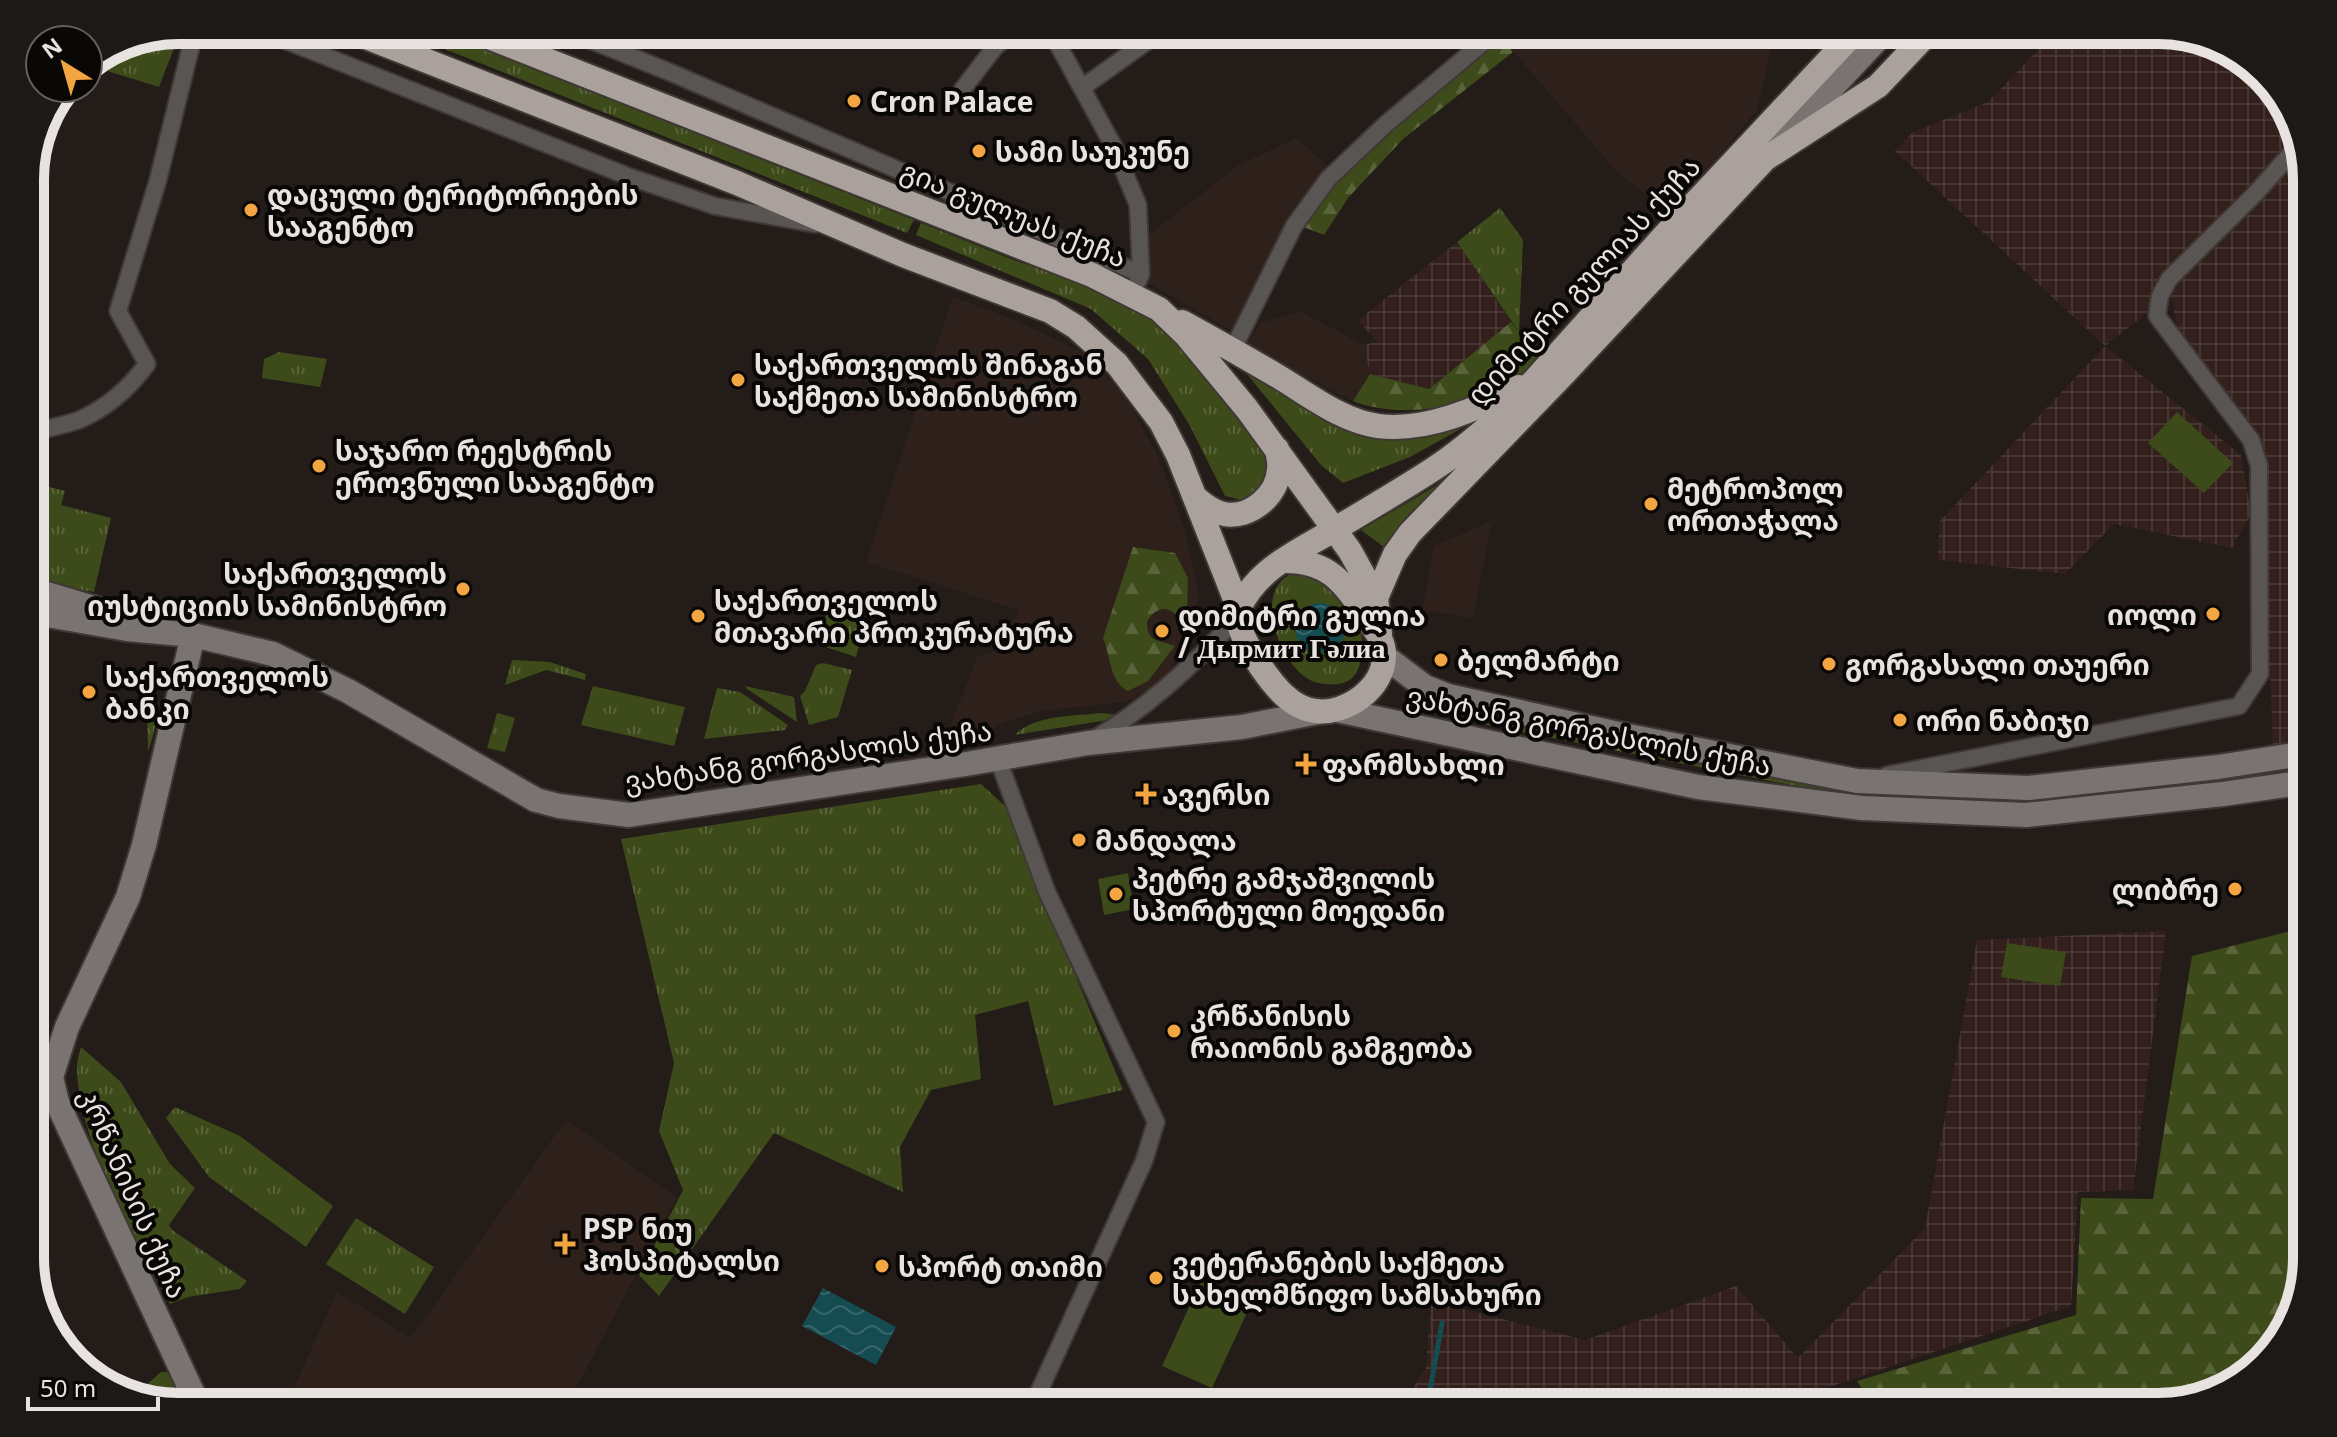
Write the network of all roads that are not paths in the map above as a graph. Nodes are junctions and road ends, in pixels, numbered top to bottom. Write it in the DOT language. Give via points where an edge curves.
graph roads {
  1 [pos="192,44"];
  2 [pos="294,44"];
  3 [pos="384,44"];
  4 [pos="507,44"];
  5 [pos="600,44"];
  6 [pos="999,44"];
  7 [pos="1058,44"];
  8 [pos="1143,44"];
  9 [pos="1481,44"];
  10 [pos="1844,44"];
  11 [pos="1873,44"];
  12 [pos="1918,44"];
  13 [pos="1083,87"];
  14 [pos="962,90"];
  15 [pos="2290,154"];
  16 [pos="1765,159"];
  17 [pos="834,227"];
  18 [pos="1136,284"];
  19 [pos="1159,309"];
  20 [pos="1233,349"];
  21 [pos="1538,377"];
  22 [pos="44,430"];
  23 [pos="1277,449"];
  24 [pos="1196,498"];
  25 [pos="1335,529"];
  26 [pos="1283,561"];
  27 [pos="44,593"];
  28 [pos="1376,598"];
  29 [pos="1238,612"];
  30 [pos="44,614"];
  31 [pos="193,635"];
  32 [pos="1382,646"];
  33 [pos="1327,711"];
  34 [pos="1088,743"];
  35 [pos="2293,755"];
  36 [pos="998,759"];
  37 [pos="1857,781"];
  38 [pos="2293,784"];
  39 [pos="51,1077"];
  40 [pos="44,1082"];
  41 [pos="192,1393"];
  42 [pos="1038,1393"];
  1 -- 22 [label="street" via="118,311 147,364 130,388 80,419"];
  2 -- 17 [label="street" via="658,187 715,206"];
  3 -- 17 [label="highway" via="737,183"];
  4 -- 18 [label="highway, გია გულუას ქუჩა" via="1010,242"];
  5 -- 18 [label="street, გია გულუას ქუჩა"];
  6 -- 14 [label="street"];
  7 -- 13 [label="street"];
  8 -- 13 [label="street"];
  9 -- 20 [label="street" via="1328,179 1294,226"];
  10 -- 21 [label="highway, დიმიტრი გულიას ქუჩა"];
  11 -- 16 [label="street, დიმიტრი გულიას ქუჩა"];
  12 -- 16 [label="highway, დიმიტრი გულიას ქუჩა" via="1878,86"];
  13 -- 18 [label="street" via="1138,205"];
  15 -- 37 [label="street" via="2169,279 2157,316 2251,440 2259,465 2260,674 2239,706"];
  16 -- 28 [label="highway, დიმიტრი გულიას ქუჩა" via="1410,533"];
  17 -- 24 [label="highway" via="1050,311 1076,327 1117,364 1146,402"];
  18 -- 19 [label="highway, გია გულუას ქუჩა"];
  19 -- 20 [label="highway"];
  19 -- 23 [label="highway, გია გულუას ქუჩა"];
  20 -- 21 [label="highway" via="1336,411 1376,426 1438,420"];
  21 -- 25 [label="highway, დიმიტრი გულიას ქუჩა" via="1455,453"];
  23 -- 24 [label="highway" via="1277,479 1255,507 1223,514"];
  23 -- 25 [label="highway, გია გულუას ქუჩა"];
  24 -- 29 [label="highway"];
  25 -- 26 [label="highway, დიმიტრი გულიას ქუჩა"];
  25 -- 28 [label="highway, გია გულუას ქუჩა"];
  26 -- 29 [label="highway" via="1253,586"];
  26 -- 32 [label="highway" via="1312,563 1335,576"];
  27 -- 31 [label="street, ვახტანგ გორგასლის ქუჩა"];
  28 -- 32 [label="highway, გია გულუას ქუჩა"];
  29 -- 33 [label="highway" via="1252,654 1269,678 1294,702"];
  29 -- 34 [label="street, ვახტანგ გორგასლის ქუჩა" via="1211,646 1142,707"];
  30 -- 31 [label="street, ვახტანგ გორგასლის ქუჩა"];
  31 -- 36 [label="street, ვახტანგ გორგასლის ქუჩა" via="273,654 348,691 526,795 559,806 629,815"];
  31 -- 39 [label="street, კრწანისის ქუჩა" via="128,897 67,1027"];
  32 -- 33 [label="highway" via="1373,685 1353,703"];
  32 -- 37 [label="street, ვახტანგ გორგასლის ქუჩა" via="1425,687 1448,696"];
  33 -- 34 [label="street, ვახტანგ გორგასლის ქუჩა" via="1242,727"];
  33 -- 38 [label="street, ვახტანგ გორგასლის ქუჩა" via="1698,787 1862,808 2026,815"];
  34 -- 36 [label="street, ვახტანგ გორგასლის ქუჩა"];
  35 -- 37 [label="street, ვახტანგ გორგასლის ქუჩა" via="2028,788"];
  36 -- 42 [label="street" via="1047,892 1156,1122 1144,1161"];
  39 -- 40 [label="street"];
  39 -- 41 [label="street, კრწანისის ქუჩა" via="57,1102"];
}
